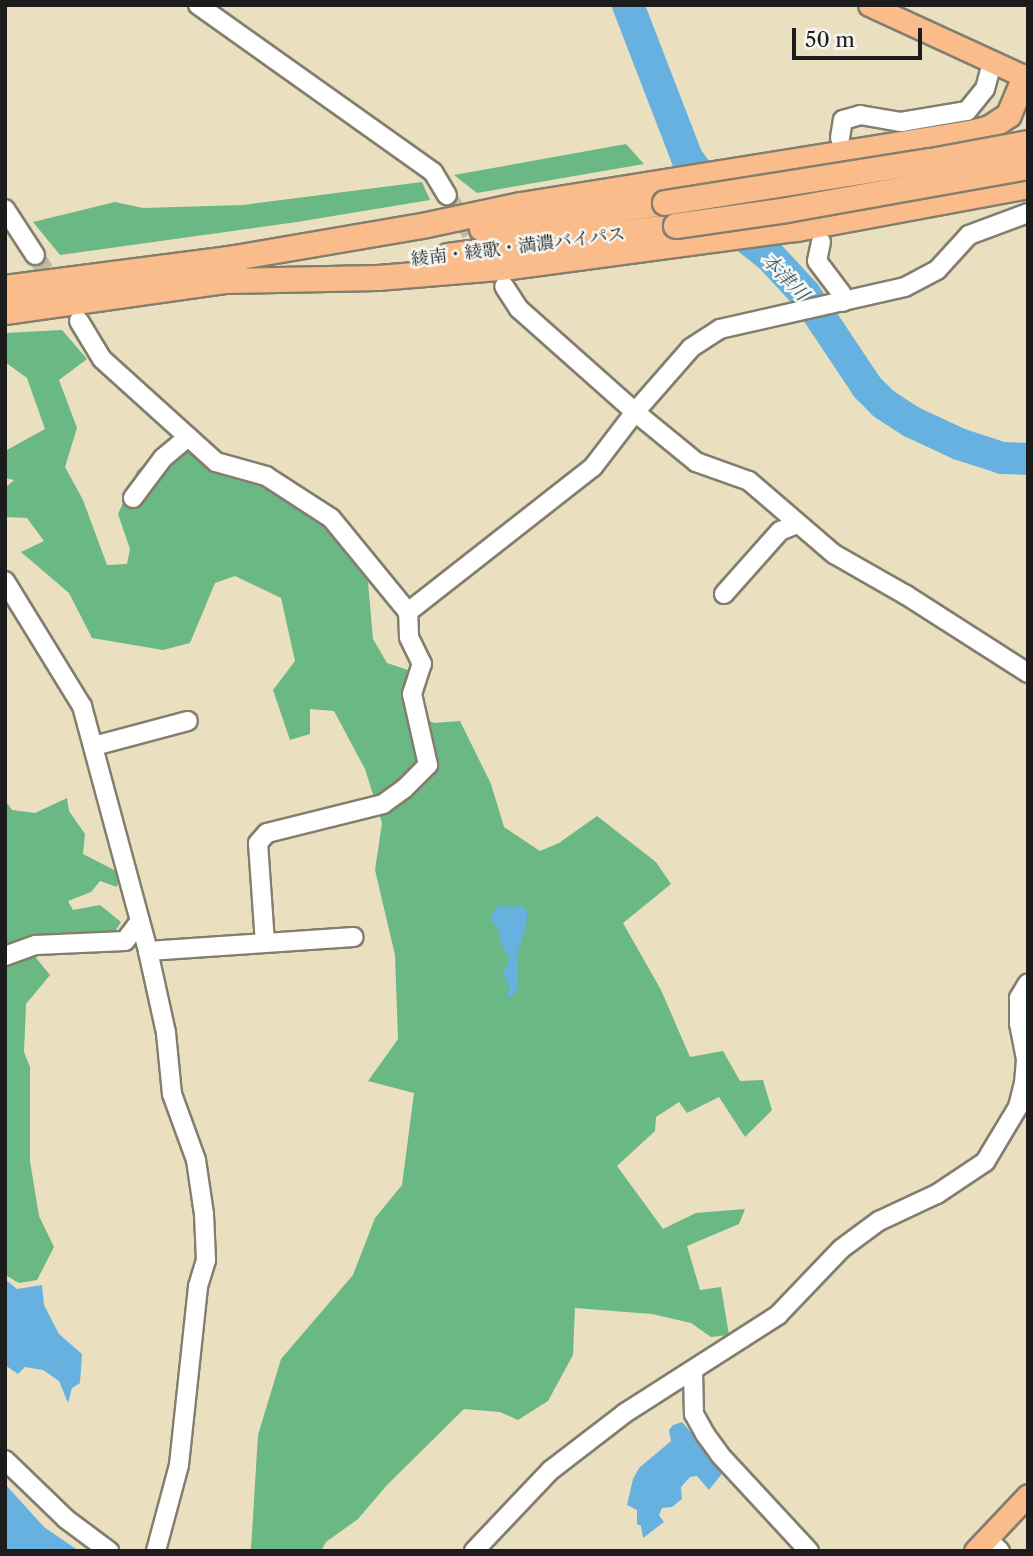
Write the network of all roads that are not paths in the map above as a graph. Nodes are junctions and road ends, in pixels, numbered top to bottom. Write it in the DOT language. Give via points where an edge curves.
graph roads {
  1 [pos="198,5"];
  2 [pos="869,5"];
  3 [pos="992,62"];
  4 [pos="1027,75"];
  5 [pos="1028,124"];
  6 [pos="971,133"];
  7 [pos="840,138"];
  8 [pos="1028,142"];
  9 [pos="1028,167"];
  10 [pos="1028,186"];
  11 [pos="660,193"];
  12 [pos="447,195"];
  13 [pos="5,209"];
  14 [pos="1028,213"];
  15 [pos="681,236"];
  16 [pos="821,242"];
  17 [pos="35,255"];
  18 [pos="225,270"];
  19 [pos="504,286"];
  20 [pos="5,288"];
  21 [pos="838,303"];
  22 [pos="5,312"];
  23 [pos="79,321"];
  24 [pos="635,412"];
  25 [pos="188,437"];
  26 [pos="133,498"];
  27 [pos="796,525"];
  28 [pos="5,581"];
  29 [pos="724,594"];
  30 [pos="408,612"];
  31 [pos="1028,673"];
  32 [pos="188,721"];
  33 [pos="94,746"];
  34 [pos="140,921"];
  35 [pos="354,937"];
  36 [pos="265,943"];
  37 [pos="148,951"];
  38 [pos="5,956"];
  39 [pos="1028,983"];
  40 [pos="693,1371"];
  41 [pos="5,1460"];
  42 [pos="1028,1495"];
  43 [pos="988,1547"];
  44 [pos="109,1551"];
  45 [pos="156,1551"];
  46 [pos="474,1551"];
  47 [pos="809,1551"];
  1 -- 12 [label="street" via="433,172"];
  2 -- 3 [label="main road"];
  3 -- 4 [label="main road"];
  3 -- 7 [label="street" via="985,89 967,111 901,122 860,115 843,120"];
  4 -- 6 [label="highway" via="1009,115 990,128"];
  5 -- 6 [label="highway"];
  6 -- 11 [label="highway" via="764,167"];
  8 -- 11 [label="highway, 綾南・綾歌・満濃バイパス, bridge" via="931,161"];
  9 -- 15 [label="highway, 綾南・綾歌・満濃バイパス, bridge" via="801,208"];
  10 -- 15 [label="highway" via="797,229"];
  11 -- 18 [label="highway, 綾南・綾歌・満濃バイパス"];
  13 -- 17 [label="street"];
  14 -- 21 [label="street" via="969,235 937,270 905,287"];
  15 -- 18 [label="highway, 綾南・綾歌・満濃バイパス"];
  16 -- 21 [label="street" via="817,261 841,293"];
  18 -- 20 [label="highway, 綾南・綾歌・満濃バイパス"];
  18 -- 22 [label="highway, 綾南・綾歌・満濃バイパス"];
  19 -- 24 [label="street" via="519,309"];
  21 -- 24 [label="street" via="720,329 691,348"];
  23 -- 25 [label="street" via="102,359"];
  24 -- 27 [label="street" via="696,462 749,481"];
  24 -- 30 [label="street" via="593,467"];
  25 -- 26 [label="street" via="163,458"];
  25 -- 30 [label="street" via="216,461 266,476 331,518"];
  27 -- 29 [label="street" via="780,531"];
  27 -- 31 [label="street" via="834,554"];
  28 -- 33 [label="street" via="82,706"];
  30 -- 36 [label="street" via="409,637 422,664 412,694 428,765 383,804 267,832 258,843"];
  32 -- 33 [label="street"];
  33 -- 34 [label="street"];
  34 -- 37 [label="street"];
  34 -- 38 [label="street" via="125,941 36,945"];
  35 -- 36 [label="street"];
  36 -- 37 [label="street"];
  37 -- 45 [label="street" via="166,1033 172,1094 196,1160 206,1260 198,1287 179,1465"];
  39 -- 40 [label="street" via="1019,998 1024,1083 1018,1107 985,1162 937,1194 879,1221 833,1256 778,1315"];
  40 -- 46 [label="street" via="625,1413 551,1470"];
  40 -- 47 [label="street" via="694,1414 705,1434"];
  41 -- 44 [label="street" via="66,1519"];
  42 -- 43 [label="main road"];
}
